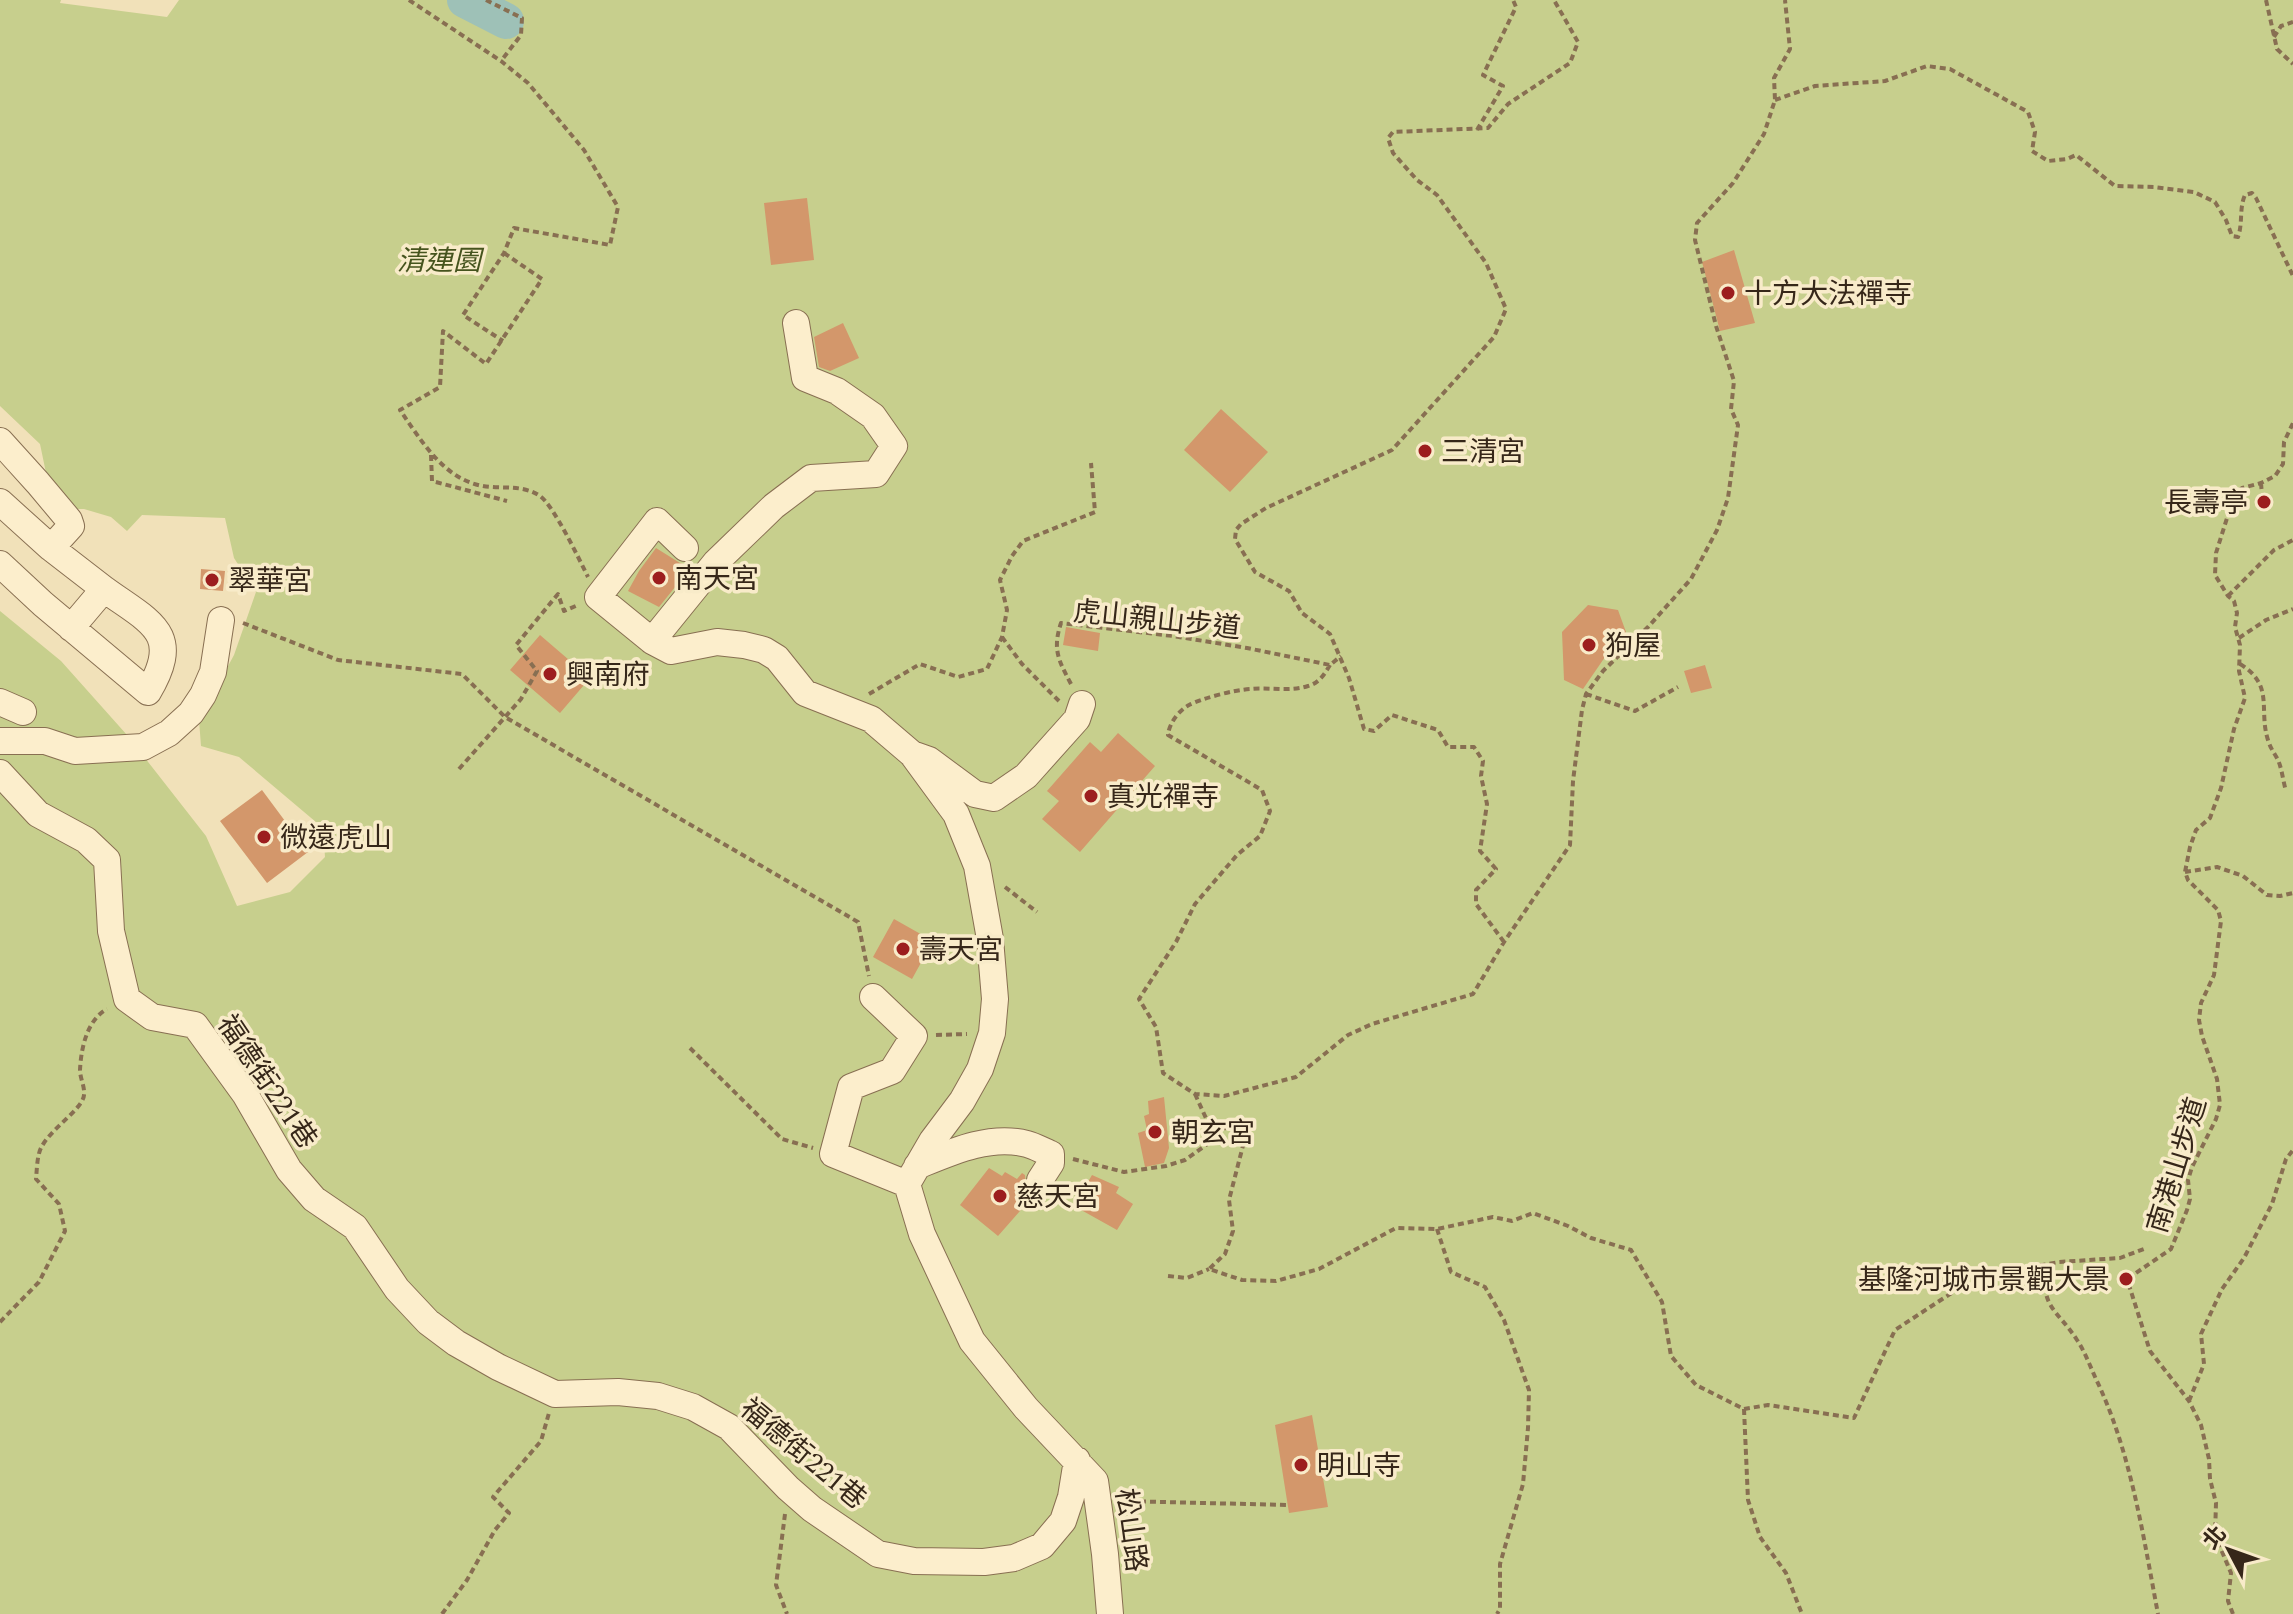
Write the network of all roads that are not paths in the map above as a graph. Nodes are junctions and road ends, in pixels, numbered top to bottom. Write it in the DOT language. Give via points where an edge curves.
graph roads {
  1 [pos="796,323"];
  2 [pos="0,441"];
  3 [pos="0,502"];
  4 [pos="51,548"];
  5 [pos="685,548"];
  6 [pos="0,564"];
  7 [pos="104,589"];
  8 [pos="221,620"];
  9 [pos="71,628"];
  10 [pos="652,641"];
  11 [pos="1080,711"];
  12 [pos="0,741"];
  13 [pos="912,754"];
  14 [pos="0,773"];
  15 [pos="9,795"];
  16 [pos="873,997"];
  17 [pos="912,1175"];
  18 [pos="1040,1180"];
  19 [pos="1077,1460"];
  20 [pos="1110,1614"];
  1 -- 10 [label="lane" via="805,378 837,391 873,416 894,446 876,474 811,478 774,506 716,562"];
  2 -- 4 [label="lane" via="69,520 68,531"];
  3 -- 4 [label="lane"];
  4 -- 7 [label="lane"];
  5 -- 10 [label="lane" via="657,521 598,597"];
  6 -- 9 [label="lane"];
  7 -- 9 [label="lane"];
  7 -- 9 [label="lane" via="159,632 162,660 148,692"];
  8 -- 12 [label="lane" via="213,672 203,695 169,733 143,747 75,751 45,741"];
  10 -- 13 [label="lane" via="671,651 717,642 764,650 805,693 871,719"];
  11 -- 13 [label="lane" via="1026,776 994,798 975,794 929,760"];
  13 -- 17 [label="lane" via="956,814 977,866 995,999 992,1033 980,1069"];
  14 -- 15 [label="lane"];
  15 -- 19 [label="lane, 福德街221巷" via="86,840 107,860 111,931 127,999 152,1017 195,1025 245,1094 289,1170 314,1199 355,1227 397,1289 456,1343 555,1394 618,1392 693,1407 729,1427 812,1509 878,1554 914,1561 984,1562 1014,1558 1042,1546 1063,1521"];
  16 -- 17 [label="lane" via="914,1036 892,1071 851,1087 833,1154"];
  17 -- 18 [label="lane" via="947,1153 999,1141 1051,1154"];
  17 -- 19 [label="lane" via="922,1234 972,1341"];
  19 -- 20 [label="lane, 松山路" via="1095,1481"];
}
